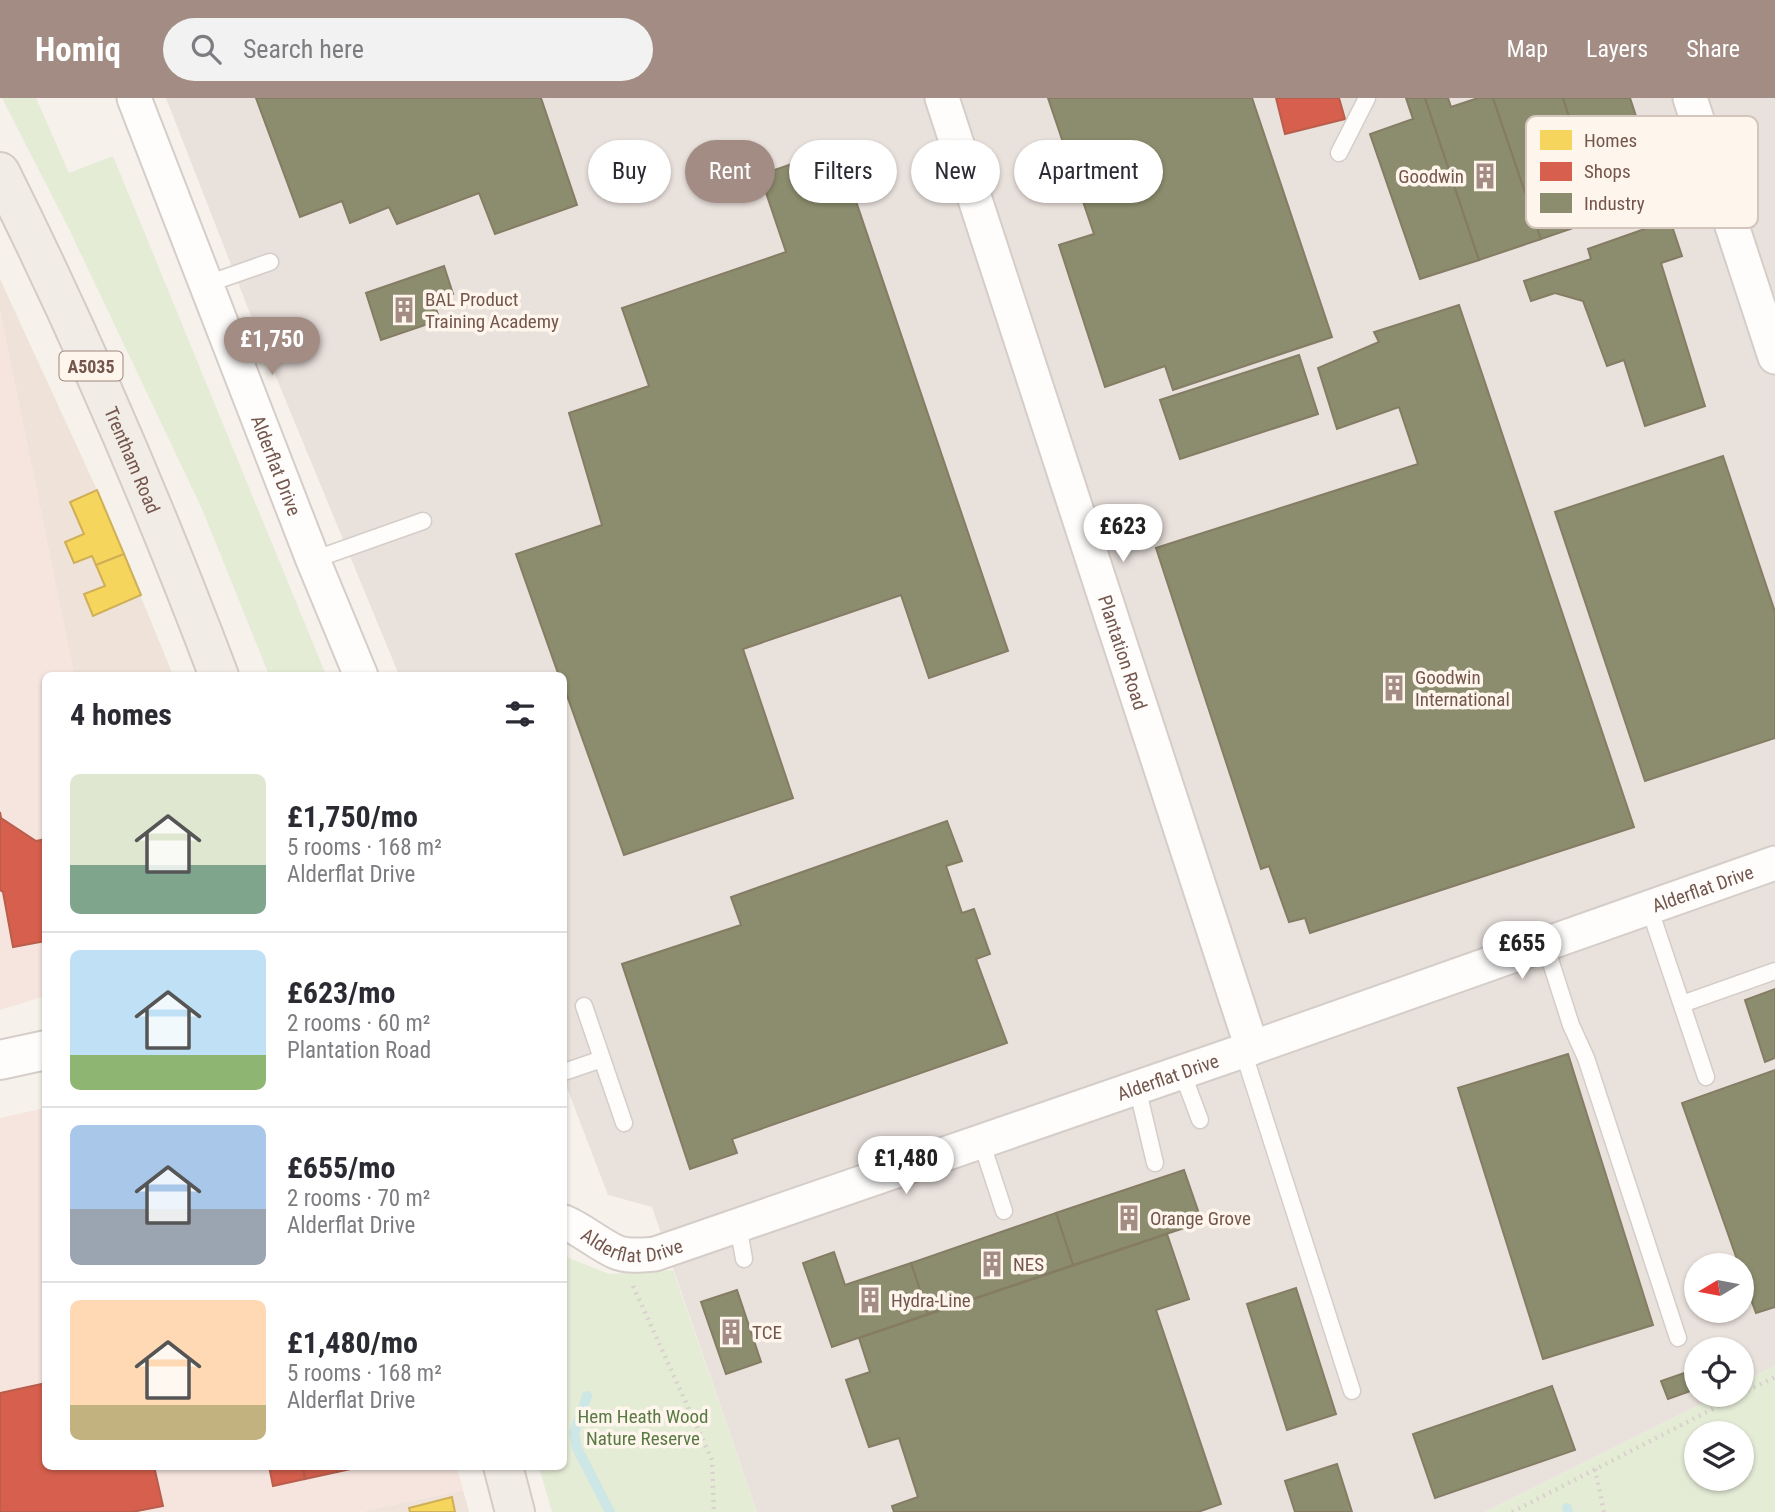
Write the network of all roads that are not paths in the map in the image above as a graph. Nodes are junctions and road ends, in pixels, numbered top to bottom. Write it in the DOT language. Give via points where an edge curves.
graph roads {
  1 [pos="134,98"];
  2 [pos="942,98"];
  3 [pos="1367,98"];
  4 [pos="1690,98"];
  5 [pos="1696,116"];
  6 [pos="1339,153"];
  7 [pos="0,172"];
  8 [pos="1733,228"];
  9 [pos="270,262"];
  10 [pos="206,284"];
  11 [pos="1775,357"];
  12 [pos="423,521"];
  13 [pos="313,560"];
  14 [pos="217,672"];
  15 [pos="359,672"];
  16 [pos="1775,863"];
  17 [pos="1650,907"];
  18 [pos="1545,944"];
  19 [pos="1775,971"];
  20 [pos="1682,1004"];
  21 [pos="584,1006"];
  22 [pos="1247,1049"];
  23 [pos="42,1051"];
  24 [pos="601,1059"];
  25 [pos="0,1060"];
  26 [pos="567,1071"];
  27 [pos="1182,1072"];
  28 [pos="1706,1077"];
  29 [pos="1137,1087"];
  30 [pos="1200,1120"];
  31 [pos="624,1124"];
  32 [pos="981,1141"];
  33 [pos="1155,1163"];
  34 [pos="1003,1211"];
  35 [pos="567,1223"];
  36 [pos="738,1225"];
  37 [pos="744,1259"];
  38 [pos="1678,1338"];
  39 [pos="1352,1391"];
  40 [pos="504,1470"];
  41 [pos="515,1512"];
  1 -- 10 [label="street, Alderflat Drive"];
  2 -- 22 [label="street, Plantation Road"];
  3 -- 6 [label="lane"];
  4 -- 5 [label="street"];
  7 -- 14 [label="main road, Trentham Road / A5035" via="129,449"];
  8 -- 11 [label="street"];
  9 -- 10 [label="lane"];
  10 -- 13 [label="street, Alderflat Drive"];
  12 -- 13 [label="lane"];
  13 -- 15 [label="street, Alderflat Drive"];
  16 -- 17 [label="street, Alderflat Drive"];
  17 -- 18 [label="street, Alderflat Drive"];
  17 -- 20 [label="lane"];
  18 -- 22 [label="street, Alderflat Drive"];
  18 -- 38 [label="lane"];
  19 -- 20 [label="lane"];
  20 -- 28 [label="lane"];
  21 -- 24 [label="lane"];
  22 -- 27 [label="street, Alderflat Drive"];
  22 -- 39 [label="lane"];
  23 -- 25 [label="main road"];
  24 -- 26 [label="lane"];
  24 -- 31 [label="lane"];
  27 -- 29 [label="street, Alderflat Drive"];
  27 -- 30 [label="lane"];
  29 -- 32 [label="street, Alderflat Drive"];
  29 -- 33 [label="lane"];
  32 -- 34 [label="lane"];
  32 -- 36 [label="street, Alderflat Drive"];
  35 -- 36 [label="street, Alderflat Drive" via="618,1253 635,1255 655,1254"];
  36 -- 37 [label="lane"];
  40 -- 41 [label="main road"];
}
